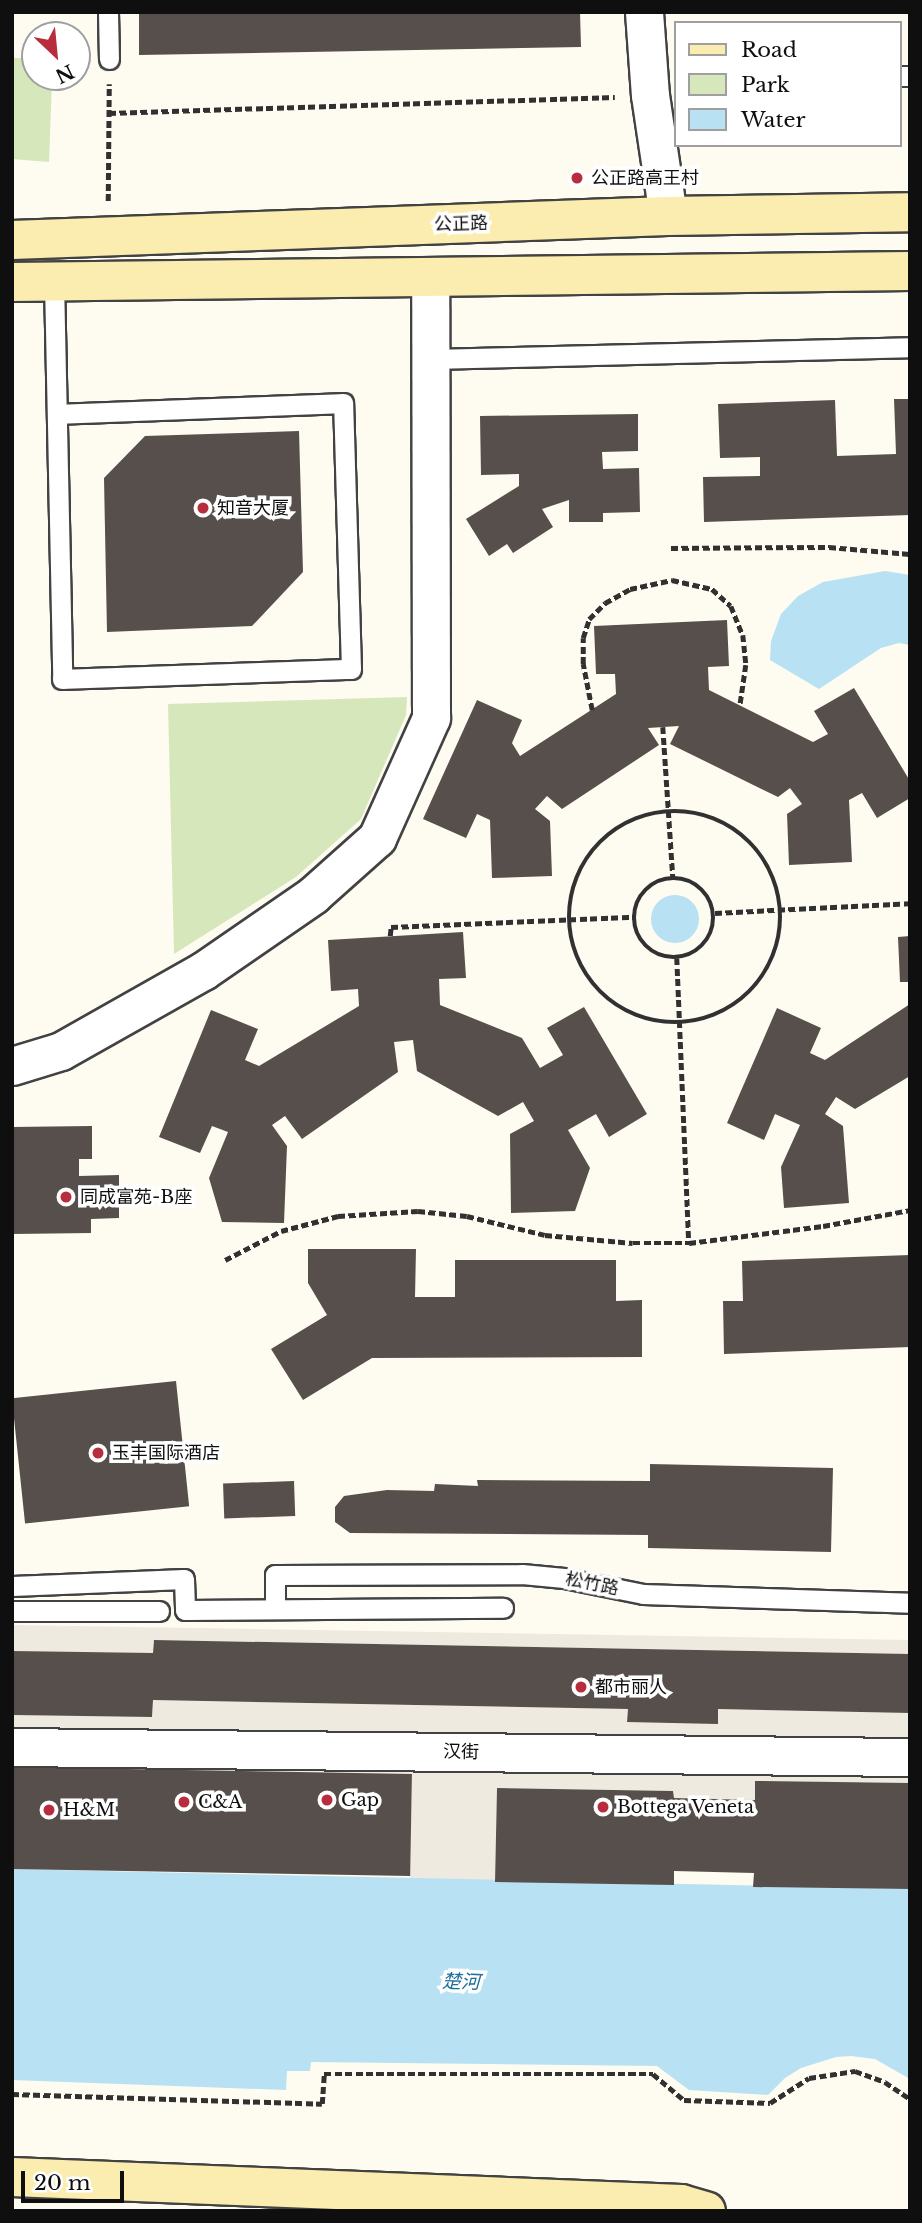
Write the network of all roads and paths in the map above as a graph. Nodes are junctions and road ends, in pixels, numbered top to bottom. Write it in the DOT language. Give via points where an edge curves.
graph roads {
  1 [pos="108,12"];
  2 [pos="644,12"];
  3 [pos="109,59"];
  4 [pos="650,95"];
  5 [pos="109,113"];
  6 [pos="666,140"];
  7 [pos="910,212"];
  8 [pos="668,216"];
  9 [pos="109,238"];
  10 [pos="12,240"];
  11 [pos="910,271"];
  12 [pos="430,276"];
  13 [pos="54,281"];
  14 [pos="12,282"];
  15 [pos="910,347"];
  16 [pos="431,359"];
  17 [pos="57,414"];
  18 [pos="671,548"];
  19 [pos="910,554"];
  20 [pos="740,706"];
  21 [pos="592,710"];
  22 [pos="663,727"];
  23 [pos="669,811"];
  24 [pos="673,878"];
  25 [pos="910,903"];
  26 [pos="780,911"];
  27 [pos="715,913"];
  28 [pos="634,917"];
  29 [pos="569,918"];
  30 [pos="390,936"];
  31 [pos="677,958"];
  32 [pos="680,1022"];
  33 [pos="12,1066"];
  34 [pos="910,1210"];
  35 [pos="689,1243"];
  36 [pos="225,1260"];
  37 [pos="12,1586"];
  38 [pos="910,1603"];
  39 [pos="275,1607"];
  40 [pos="503,1608"];
  41 [pos="12,1611"];
  42 [pos="159,1611"];
  43 [pos="12,1747"];
  44 [pos="910,1757"];
  45 [pos="12,2094"];
  46 [pos="910,2099"];
  47 [pos="12,2177"];
  48 [pos="706,2211"];
  1 -- 3 [label="lane"];
  2 -- 4 [label="street"];
  3 -- 5 [label="path"];
  4 -- 5 [label="path"];
  4 -- 6 [label="street"];
  5 -- 9 [label="path"];
  6 -- 8 [label="street"];
  7 -- 8 [label="main road, 公正路"];
  8 -- 9 [label="main road, 公正路"];
  9 -- 10 [label="main road, 公正路"];
  11 -- 12 [label="main road"];
  12 -- 13 [label="main road"];
  12 -- 16 [label="street"];
  13 -- 14 [label="main road"];
  13 -- 17 [label="lane"];
  15 -- 16 [label="lane"];
  16 -- 33 [label="street" via="431,718 377,838 313,895 203,971 61,1051"];
  17 -- 17 [label="lane" via="62,679 351,669 343,403"];
  18 -- 19 [label="path" via="829,547"];
  20 -- 21 [label="path" via="746,665 743,635 731,606 712,589 672,580 630,589 589,619 583,664"];
  22 -- 23 [label="path"];
  23 -- 24 [label="path"];
  23 -- 26 [label="path" via="711,817 756,848 771,871"];
  23 -- 29 [label="path" via="633,820 593,850 579,872"];
  24 -- 27 [label="path" via="693,882 703,890"];
  24 -- 28 [label="path" via="654,883 644,892"];
  25 -- 26 [label="path"];
  26 -- 27 [label="path"];
  26 -- 32 [label="path" via="775,952 744,998 720,1013"];
  27 -- 31 [label="path" via="709,938 690,956"];
  28 -- 29 [label="path"];
  28 -- 31 [label="path" via="642,942 651,952"];
  29 -- 30 [label="path" via="390,927"];
  29 -- 32 [label="path" via="573,947 598,990 641,1018"];
  31 -- 32 [label="path"];
  32 -- 35 [label="path"];
  34 -- 35 [label="path"];
  35 -- 36 [label="path" via="545,1235 467,1216 418,1211 338,1216 292,1228"];
  37 -- 39 [label="lane" via="184,1579 185,1610"];
  38 -- 39 [label="lane, 松竹路" via="643,1594 522,1574 275,1575"];
  39 -- 40 [label="lane"];
  41 -- 42 [label="lane"];
  43 -- 44 [label="street, 汉街"];
  45 -- 46 [label="path" via="322,2104 324,2074 653,2074 684,2100 770,2104 809,2078 855,2071 886,2082"];
  47 -- 48 [label="main road" via="681,2204"];
}
